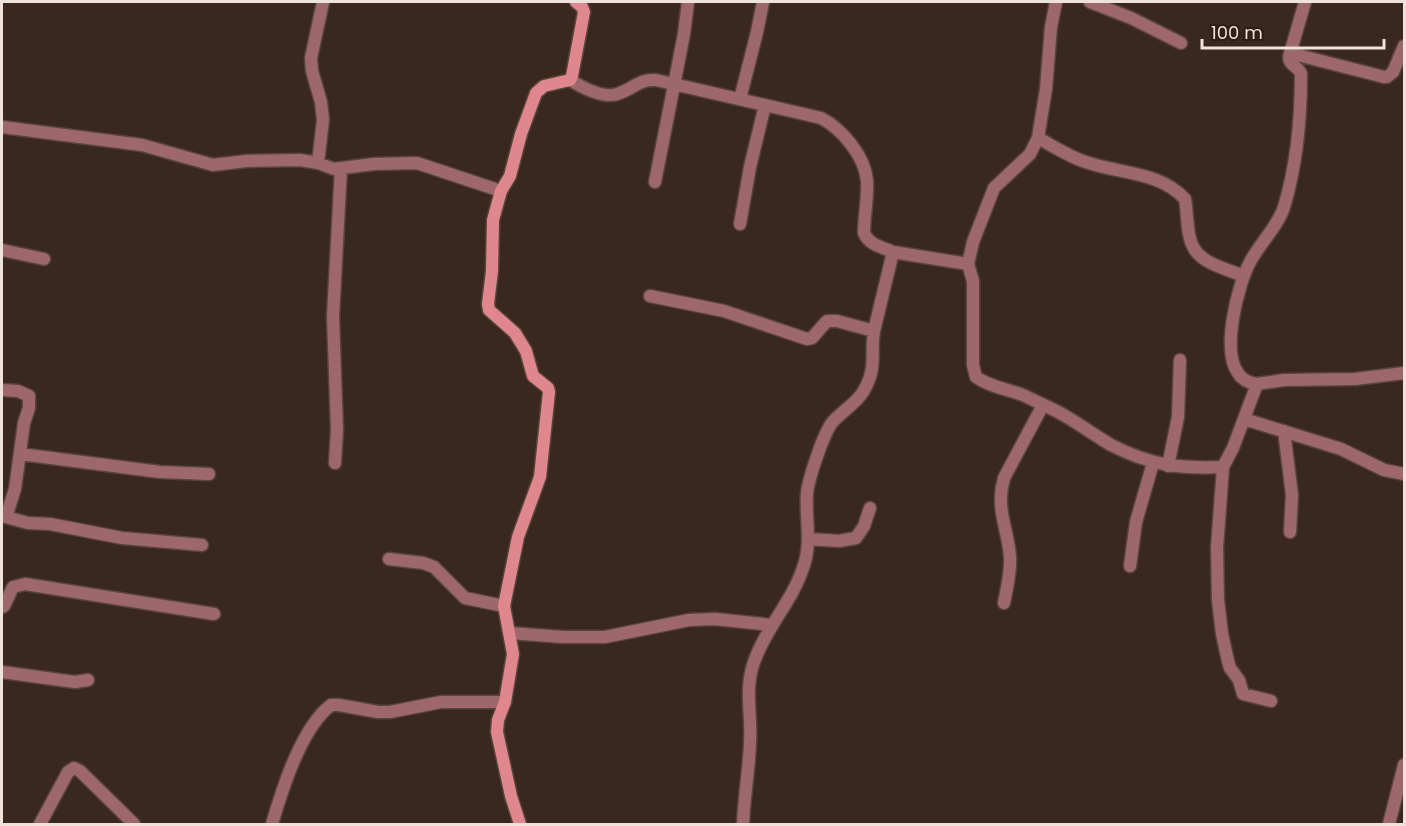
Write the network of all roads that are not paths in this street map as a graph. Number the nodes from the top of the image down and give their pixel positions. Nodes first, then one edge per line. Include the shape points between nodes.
1 (323, 2) edge
2 (576, 2) edge
3 (688, 2) edge
4 (762, 2) edge
5 (1056, 2) edge
6 (1090, 2) edge
7 (1305, 2) edge
8 (1181, 43) dead end
9 (1404, 46) edge
10 (1290, 53) junction
11 (570, 80) junction
12 (673, 84) junction
13 (740, 99) junction
14 (765, 105) junction
15 (2, 128) edge
16 (1038, 138) junction
17 (318, 163) junction
18 (340, 168) junction
19 (655, 182) dead end
20 (501, 191) junction
21 (740, 224) dead end
22 (2, 250) edge
23 (893, 252) junction
24 (44, 259) dead end
25 (968, 264) junction
26 (1244, 276) junction
27 (650, 296) dead end
28 (874, 331) junction
29 (1180, 360) dead end
30 (1404, 373) edge
31 (1257, 384) junction
32 (2, 390) edge
33 (1043, 405) junction
34 (1244, 419) junction
35 (1284, 431) junction
36 (20, 454) junction
37 (1153, 463) junction
38 (335, 464) dead end
39 (1168, 466) junction
40 (1222, 467) junction
41 (209, 474) dead end
42 (1404, 474) edge
43 (870, 508) dead end
44 (4, 517) edge
45 (1290, 532) dead end
46 (809, 539) junction
47 (202, 545) dead end
48 (389, 559) dead end
49 (1130, 566) dead end
50 (1004, 603) dead end
51 (504, 606) junction
52 (2, 607) edge
53 (214, 614) dead end
54 (772, 625) junction
55 (510, 633) junction
56 (2, 672) edge
57 (88, 680) dead end
58 (1271, 701) dead end
59 (505, 702) junction
60 (1404, 765) edge
61 (40, 825) edge
62 (134, 825) edge
63 (272, 825) edge
64 (520, 825) edge
65 (743, 825) edge
66 (1389, 825) edge

1 - 17 street via 311,58 323,120
2 - 11 street via 584,12
3 - 12 street
4 - 13 street
5 - 16 street
6 - 8 street
7 - 10 street
9 - 10 street via 1387,77
10 - 26 street via 1289,61 1300,71 1301,80 1298,139 1289,188 1283,210
11 - 12 street via 610,95 619,95 648,79
11 - 20 street via 544,86 536,93 510,176
12 - 13 street
12 - 19 street
13 - 14 street
14 - 21 street
14 - 23 street via 820,118 845,136 864,166 867,179 866,239
15 - 17 street via 142,145 213,165 246,160
16 - 25 street via 1030,154 994,188
16 - 26 street via 1087,163 1165,183 1185,199 1195,250 1203,258
17 - 18 street
18 - 20 street via 417,163
18 - 38 street via 333,317
20 - 51 street via 493,220 489,310 522,342 533,376 548,388 549,400 540,477 518,537
22 - 24 street
23 - 25 street
23 - 28 street
25 - 33 street via 973,281 976,377
26 - 31 street via 1233,319 1231,348 1238,373
27 - 28 street via 724,311 807,339 812,339 827,321
28 - 46 street via 874,364 869,379 862,393 832,423 816,461 807,492
29 - 39 street via 1178,417
30 - 31 street via 1355,380
31 - 34 street
32 - 36 street via 28,396
33 - 37 street via 1111,445
33 - 50 street via 1001,488 1001,517 1011,565
34 - 35 street
34 - 40 street
35 - 42 street via 1341,448 1384,470
35 - 45 street via 1292,495
36 - 41 street via 160,472
36 - 44 street via 15,489
37 - 39 street
37 - 49 street via 1134,529
39 - 40 street
40 - 58 street via 1217,548 1222,634 1230,668 1239,680 1242,694
43 - 46 street via 856,538
44 - 47 street via 122,538
46 - 54 street via 798,581
48 - 51 street via 434,567 465,598
51 - 55 street
52 - 53 street via 13,587 25,584
54 - 55 street via 715,619 689,620 605,637
54 - 65 street via 748,682 751,720
55 - 59 street via 513,654
56 - 57 street via 75,682
59 - 63 street via 441,702 390,712 331,705 298,751
59 - 64 street via 497,732
60 - 66 street
61 - 62 street via 68,772 74,768

